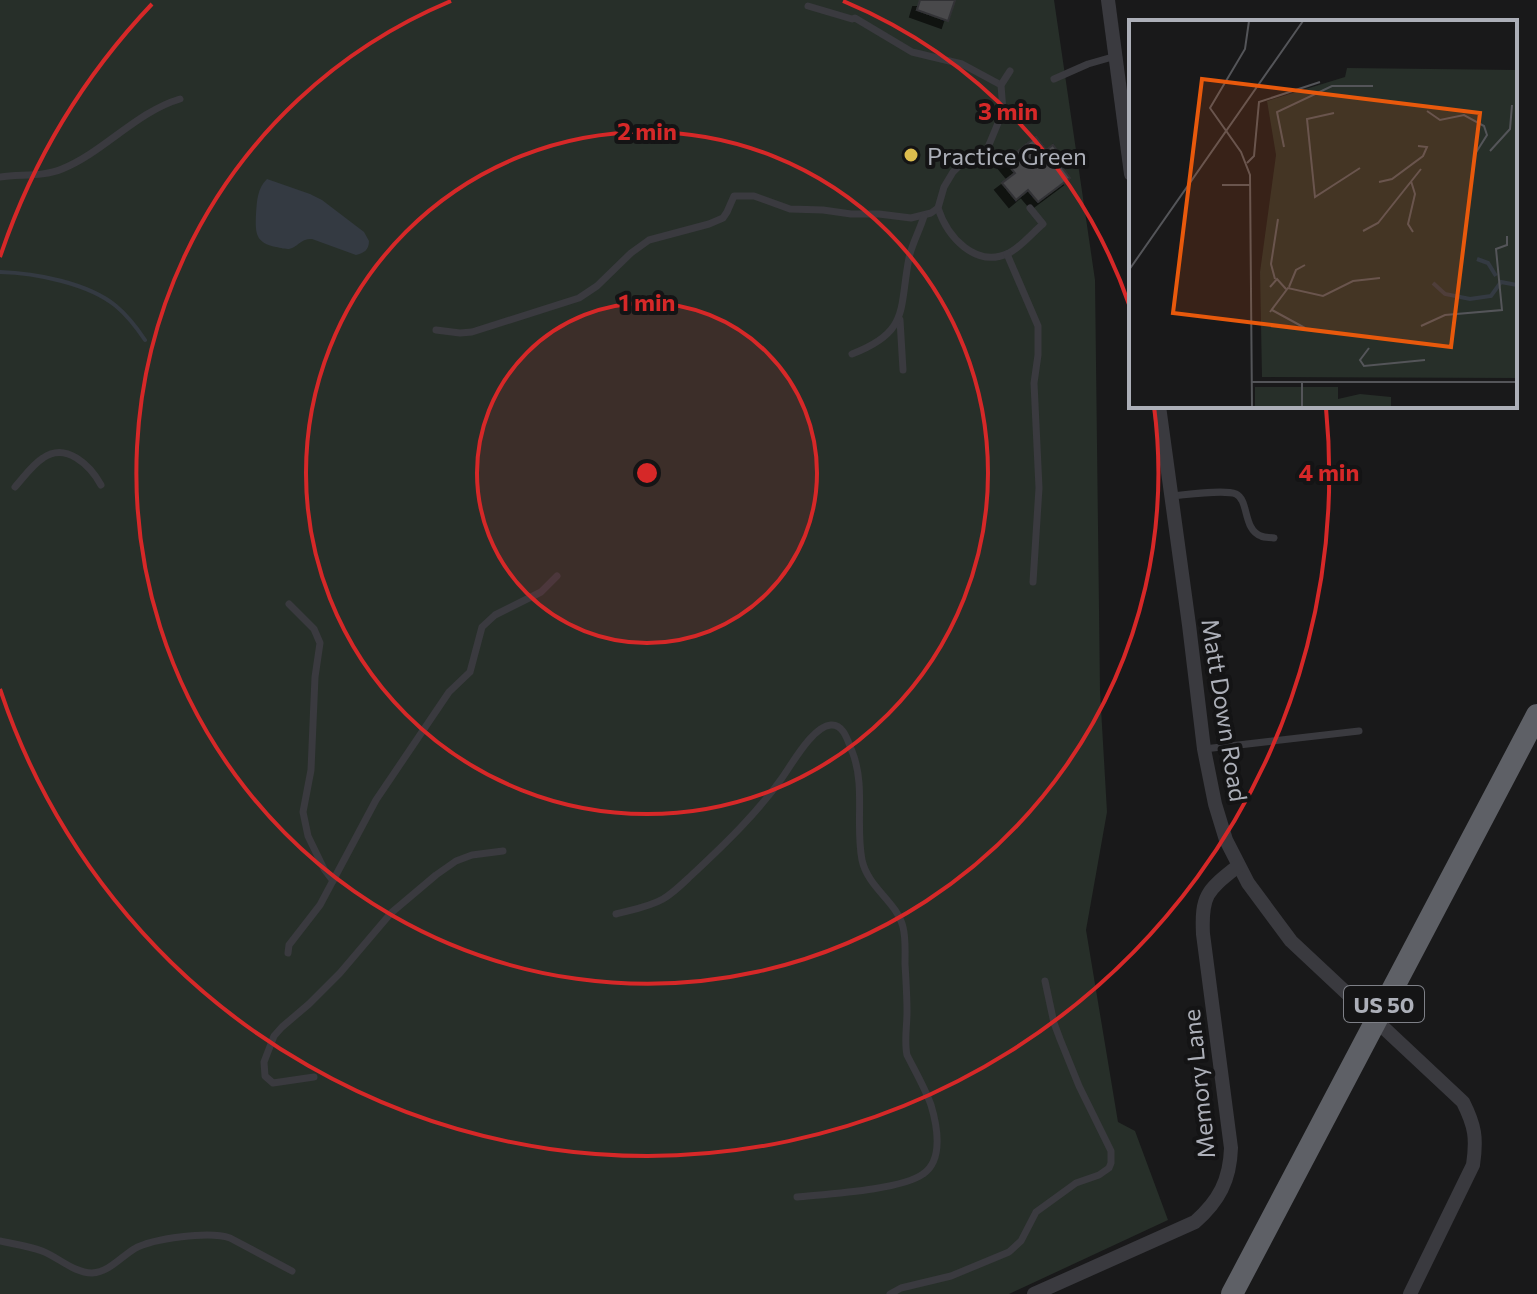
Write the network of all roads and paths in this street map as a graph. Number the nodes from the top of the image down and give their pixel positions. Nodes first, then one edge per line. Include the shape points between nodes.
1 (1108, 0) edge
2 (808, 6) dead end
3 (1116, 56) junction
4 (1010, 71) dead end
5 (1054, 79) dead end
6 (1001, 85) junction
7 (180, 99) dead end
8 (1129, 158) edge
9 (0, 177) edge
10 (938, 208) junction
11 (1030, 208) dead end
12 (924, 216) junction
13 (1007, 254) junction
14 (900, 318) junction
15 (436, 330) dead end
16 (852, 354) dead end
17 (903, 370) dead end
18 (1159, 408) edge
19 (101, 485) dead end
20 (15, 487) dead end
21 (1171, 496) junction
22 (1274, 538) dead end
23 (557, 576) dead end
24 (1033, 582) dead end
25 (289, 604) dead end
26 (1537, 715) edge
27 (1359, 731) dead end
28 (1204, 749) junction
29 (503, 851) dead end
30 (1238, 866) junction
31 (333, 881) junction
32 (616, 914) dead end
33 (288, 953) dead end
34 (1045, 981) dead end
35 (1376, 1020) junction
36 (314, 1077) dead end
37 (797, 1197) dead end
38 (0, 1241) edge
39 (292, 1271) dead end
40 (890, 1294) edge
41 (1034, 1294) edge
42 (1232, 1294) edge
43 (1410, 1294) edge

1 - 3 street
2 - 6 lane via 855,18 912,52 962,64
3 - 5 lane
3 - 8 street
4 - 6 lane
6 - 10 lane via 1003,111 986,152 953,172
7 - 9 lane via 59,171
10 - 12 lane
10 - 13 lane via 961,246 982,255
11 - 13 lane via 1043,224
12 - 14 lane via 909,257
12 - 15 lane via 790,209 754,196 734,196 723,218 649,240 579,298 472,332
13 - 24 lane via 1039,333
14 - 16 lane via 888,334
14 - 17 lane
18 - 21 street, Matt Down Road
19 - 20 lane via 80,459 60,453 40,460
21 - 22 lane via 1236,494 1253,531
21 - 28 street, Matt Down Road
23 - 31 lane via 541,592 482,627 470,672 454,685 376,800
25 - 31 lane via 314,629 320,643 303,812 308,836
26 - 35 highway, US 50
27 - 28 lane
28 - 30 street, Matt Down Road via 1215,804
29 - 36 lane via 463,858 436,875 391,913 340,973 274,1036 265,1055 265,1076 273,1083
30 - 35 street, Matt Down Road via 1291,941
30 - 41 street, Memory Lane via 1207,894 1201,909 1231,1148 1226,1181 1212,1207 1195,1222
31 - 33 lane
32 - 37 lane via 672,893 762,803 813,735 830,725 842,729 857,766 865,870 903,929 905,1047 932,1107 937,1148 929,1168 910,1180
34 - 40 lane via 1060,1039 1111,1151 1109,1168 1076,1183 1036,1212 1009,1252
35 - 42 highway, US 50
35 - 43 street, Matt Down Road via 1463,1102 1476,1144 1473,1165
38 - 39 lane via 41,1251 89,1273 104,1270 150,1242 221,1235

